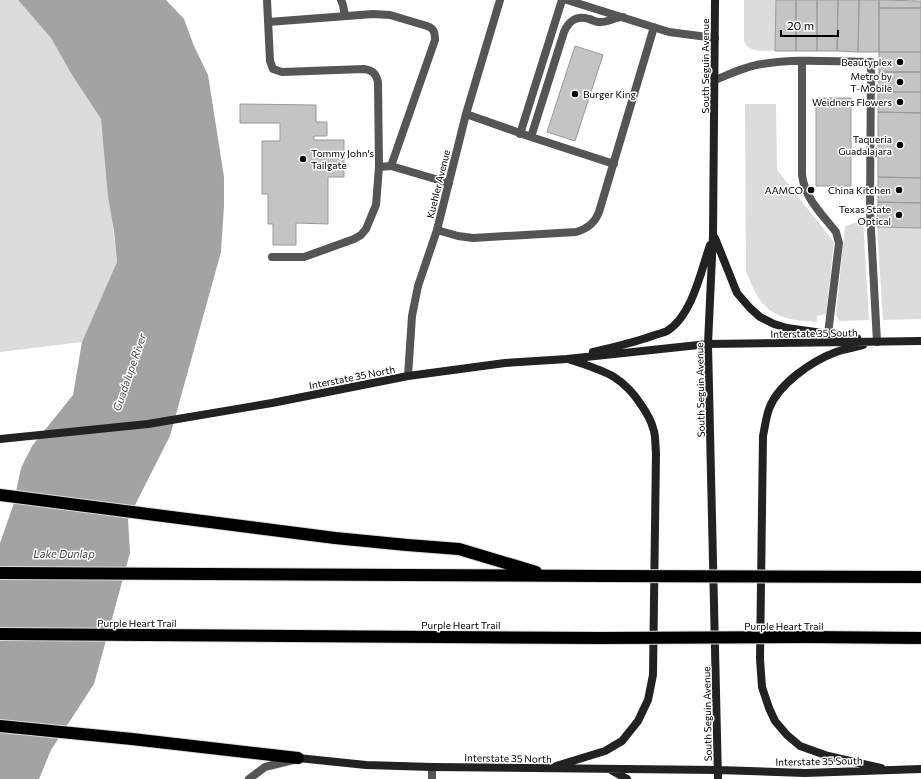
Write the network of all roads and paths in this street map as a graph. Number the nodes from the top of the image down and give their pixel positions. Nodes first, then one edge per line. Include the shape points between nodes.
1 (267, 0) edge
2 (341, 0) edge
3 (500, 0) edge
4 (562, 0) edge
5 (567, 0) edge
6 (715, 0) edge
7 (345, 16) junction
8 (623, 17) junction
9 (268, 22) junction
10 (654, 27) junction
11 (715, 38) junction
12 (802, 62) junction
13 (715, 80) junction
14 (466, 114) junction
15 (520, 134) junction
16 (531, 137) junction
17 (614, 164) junction
18 (391, 166) junction
19 (379, 167) junction
20 (448, 183) junction
21 (437, 230) junction
22 (713, 235) junction
23 (272, 257) dead end
24 (828, 334) junction
25 (921, 341) edge
26 (877, 342) junction
27 (708, 344) junction
28 (567, 359) junction
29 (408, 376) junction
30 (0, 439) edge
31 (0, 495) edge
32 (0, 573) edge
33 (549, 576) junction
34 (921, 577) edge
35 (0, 634) edge
36 (921, 638) edge
37 (0, 726) edge
38 (298, 758) junction
39 (432, 767) junction
40 (548, 769) junction
41 (610, 769) junction
42 (921, 769) edge
43 (718, 770) junction
44 (892, 770) junction
45 (805, 773) junction
46 (249, 779) edge
47 (432, 779) edge
48 (627, 779) edge
49 (718, 779) edge
50 (790, 779) edge

1 - 9 street
2 - 7 street
3 - 14 street, Kuehler Avenue
4 - 15 street
5 - 8 street
6 - 11 main road, South Seguin Avenue
7 - 9 street
7 - 18 street via 390,16 427,26 434,31 435,40
8 - 10 street
8 - 16 street via 602,22 577,18 568,23
9 - 19 street via 270,64 276,71 364,69 375,74 378,82
10 - 11 street via 676,34
10 - 17 street
11 - 13 main road, South Seguin Avenue
12 - 13 street via 761,64
12 - 24 street via 803,184 810,200 836,232 839,243
12 - 26 street via 871,62 870,222
13 - 22 main road, South Seguin Avenue
14 - 15 street
14 - 20 street, Kuehler Avenue
15 - 16 street
16 - 17 street
17 - 21 street via 597,217 590,225 576,232 473,238
18 - 19 street
18 - 20 street
19 - 23 street via 376,205 368,226 360,235 304,257
20 - 21 street, Kuehler Avenue
21 - 29 street, Kuehler Avenue via 412,316
22 - 24 main road via 737,293 760,317 803,332
22 - 27 main road, South Seguin Avenue
22 - 28 main road via 693,295 676,324 666,331 642,340
24 - 26 main road
25 - 26 main road, Interstate 35 South
26 - 27 main road, Interstate 35 South
26 - 44 main road via 835,352 810,366 788,380 769,408 763,436 760,659 762,687 769,708 775,721 800,746
27 - 28 main road, Interstate 35 North
27 - 43 main road, South Seguin Avenue
28 - 29 main road, Interstate 35 North via 505,363
28 - 40 main road via 607,372 623,382 636,397 654,428 654,675 648,700 638,720 622,741 605,751
29 - 30 main road, Interstate 35 North via 148,424
31 - 33 highway via 258,528 407,545 459,548
32 - 33 highway
33 - 34 highway, bridge
35 - 36 highway, Purple Heart Trail, bridge
37 - 38 highway
38 - 39 main road, Interstate 35 North via 366,765
38 - 46 street via 265,767
39 - 40 main road, Interstate 35 North
39 - 47 street
40 - 41 main road, Interstate 35 North
41 - 43 main road, Interstate 35 North
41 - 48 main road
42 - 44 main road, Interstate 35 South
43 - 45 main road, Interstate 35 South
43 - 49 main road, South Seguin Avenue
44 - 45 main road, Interstate 35 South
45 - 50 main road

